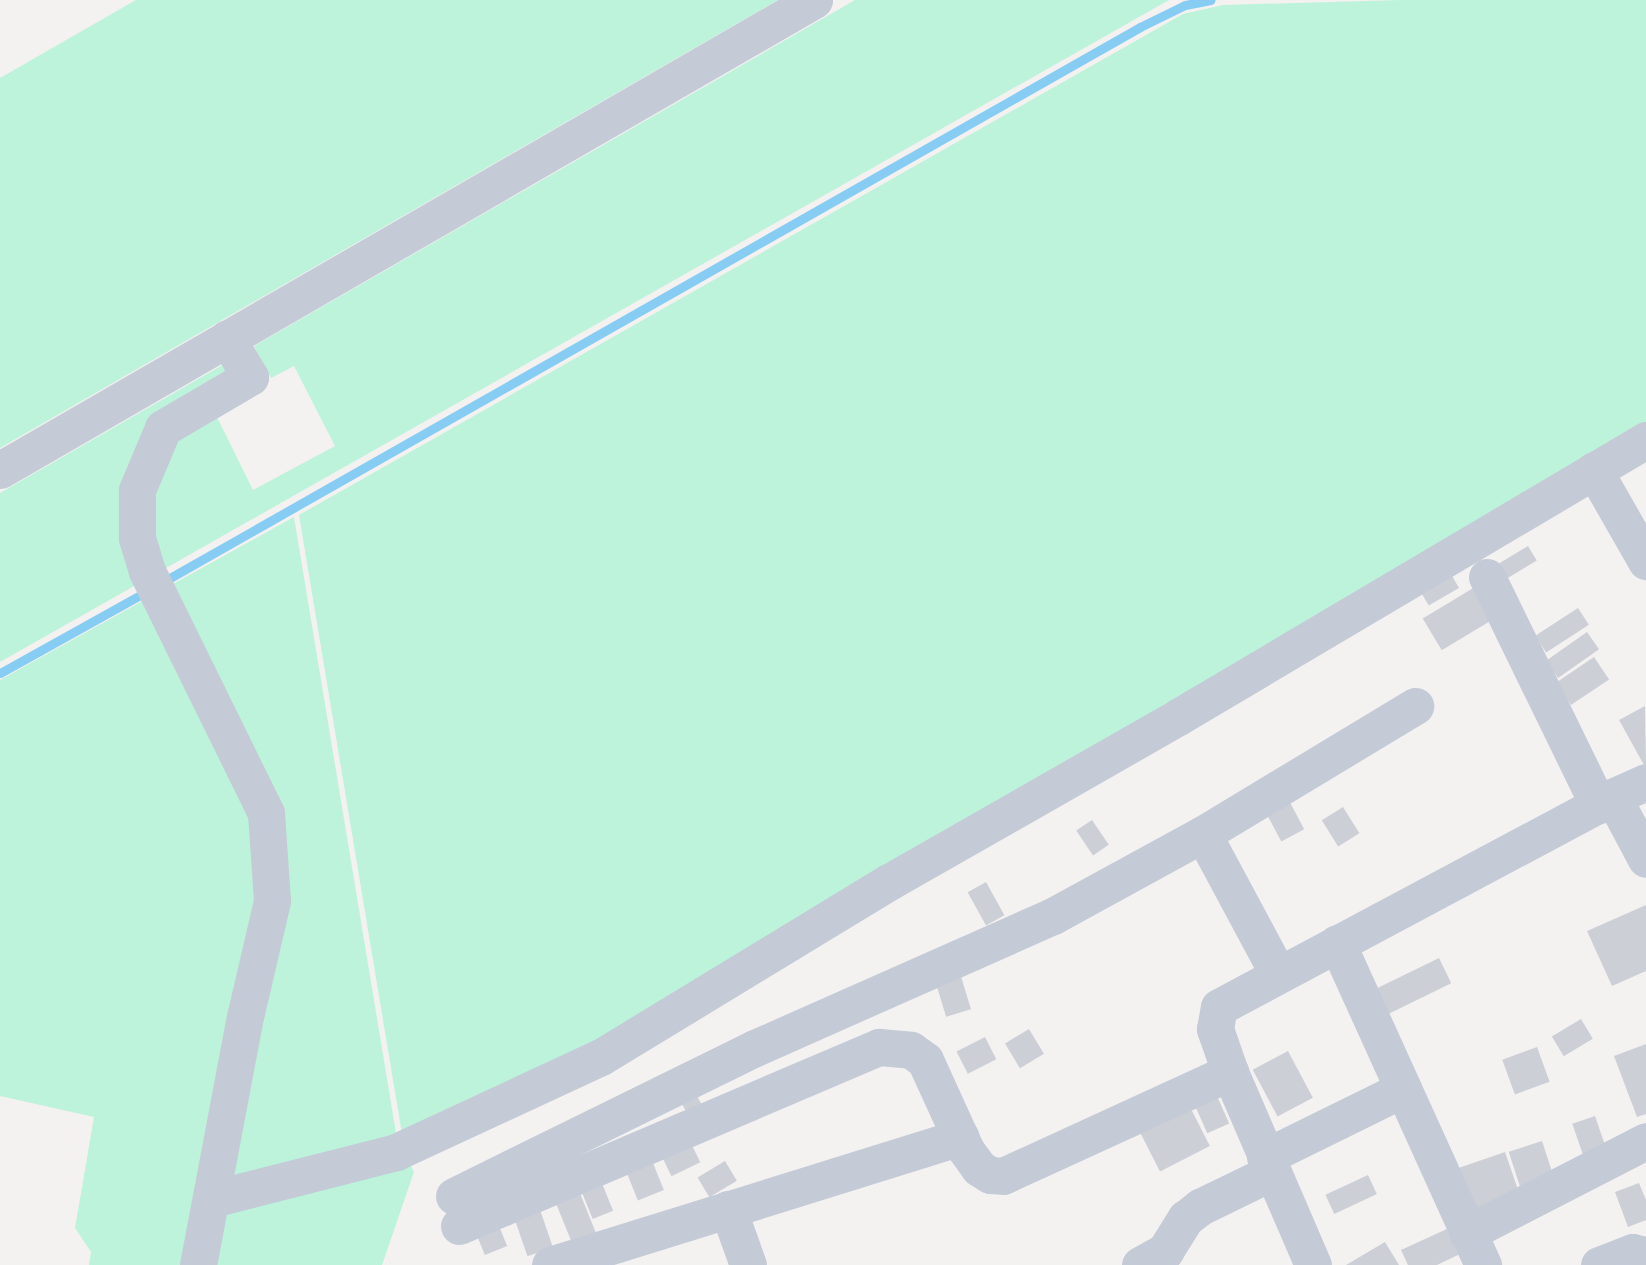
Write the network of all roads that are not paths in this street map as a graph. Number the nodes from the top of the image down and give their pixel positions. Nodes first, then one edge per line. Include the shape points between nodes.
1 (814, 0) edge
2 (227, 338) junction
3 (1646, 440) edge
4 (0, 470) edge
5 (1594, 470) junction
6 (1646, 561) edge
7 (1486, 577) dead end
8 (1415, 706) dead end
9 (1646, 782) edge
10 (1606, 801) junction
11 (1203, 834) junction
12 (1646, 859) edge
13 (1337, 943) junction
14 (1278, 974) junction
15 (1230, 1072) junction
16 (1403, 1089) junction
17 (960, 1136) junction
18 (1646, 1141) edge
19 (1269, 1164) junction
20 (212, 1199) junction
21 (728, 1209) junction
22 (1467, 1233) junction
23 (1180, 1251) edge
24 (608, 1256) edge
25 (198, 1265) edge
26 (550, 1265) edge
27 (748, 1265) edge
28 (1140, 1265) edge
29 (1313, 1265) edge
30 (1483, 1265) edge
31 (1599, 1265) edge
32 (1644, 1265) edge

1 - 2 street
2 - 4 street
2 - 20 street via 250,377 163,428 138,490 137,538 153,585 266,813 272,901 245,1017
3 - 5 street
5 - 6 street
5 - 20 street via 889,882 601,1057 396,1152
7 - 10 street
8 - 11 street
9 - 10 street
10 - 12 street
10 - 13 street
11 - 14 street
11 - 17 street via 1053,916 755,1048 457,1211 879,1047 911,1050 925,1060
13 - 14 street
13 - 16 street
14 - 15 street via 1219,1007 1215,1029
15 - 17 street via 1003,1176 979,1168
15 - 19 street
16 - 19 street
16 - 22 street
17 - 21 street
18 - 22 street
19 - 23 street via 1186,1218
19 - 29 street
20 - 25 street
21 - 24 street
21 - 27 street
22 - 30 street
23 - 28 street via 1165,1251
24 - 26 street
31 - 32 street via 1633,1252 1640,1254

